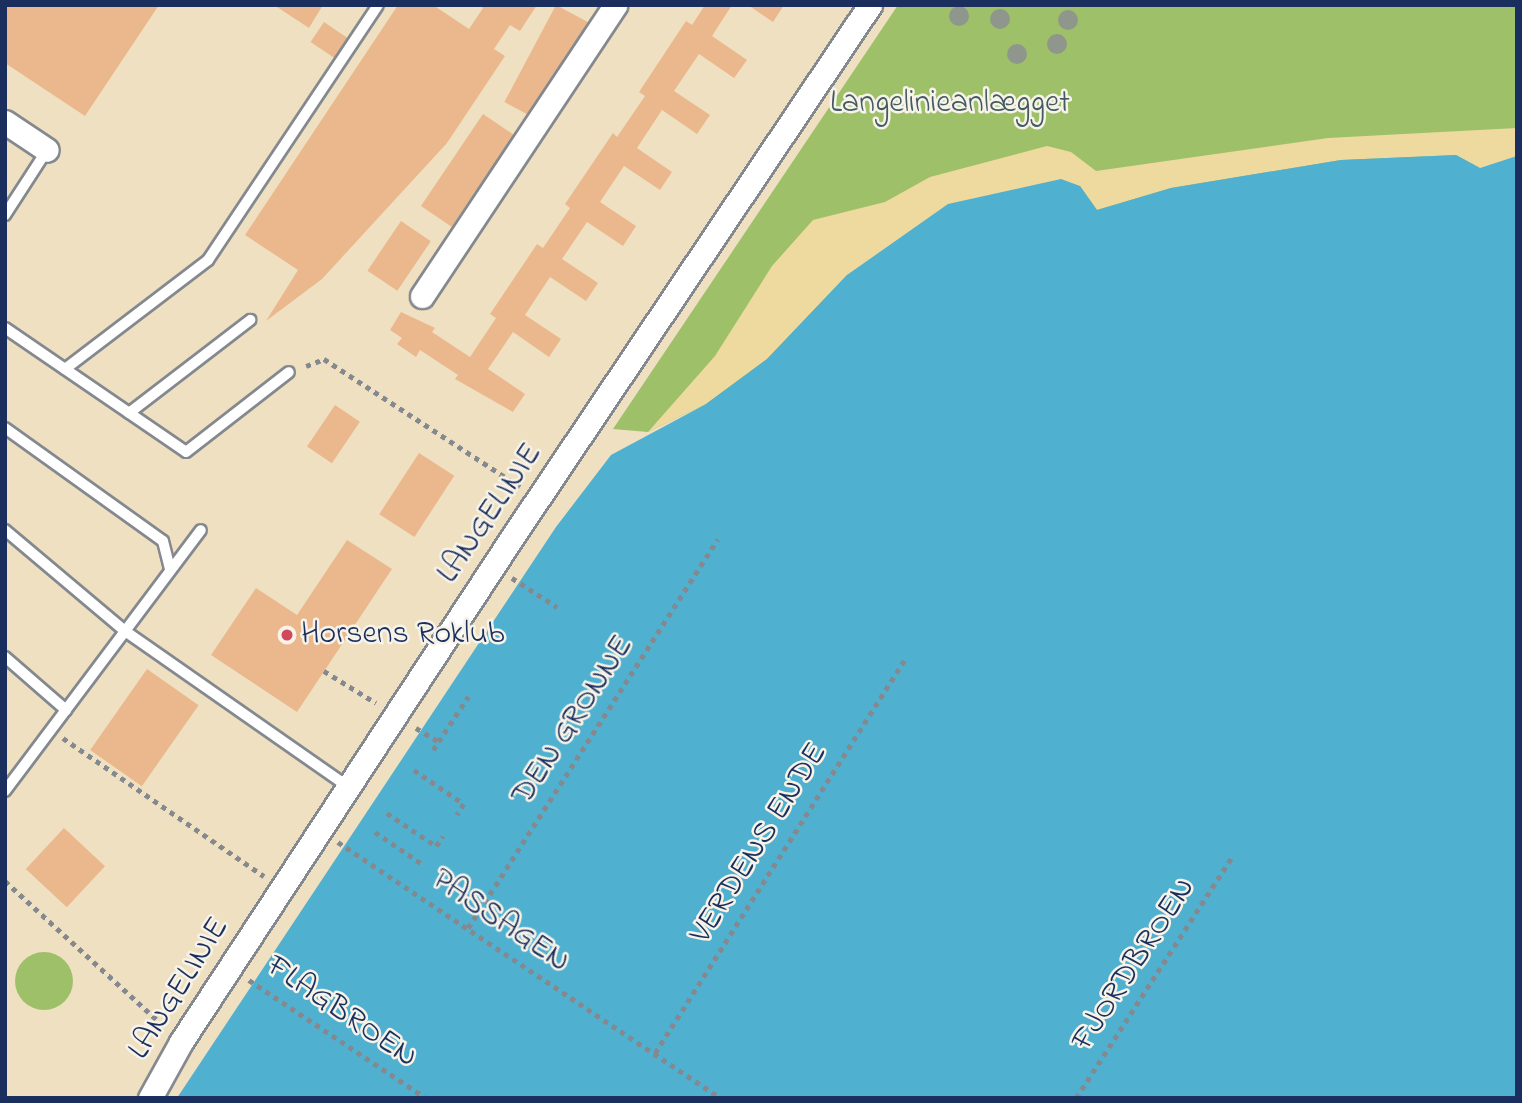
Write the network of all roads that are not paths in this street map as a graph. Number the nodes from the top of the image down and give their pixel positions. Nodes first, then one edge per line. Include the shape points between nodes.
1 (378, 5) edge
2 (615, 5) edge
3 (870, 5) edge
4 (5, 122) edge
5 (47, 150) joint
6 (5, 215) edge
7 (422, 296) dead end
8 (250, 320) dead end
9 (5, 328) edge
10 (65, 369) junction
11 (289, 372) road end
12 (129, 413) junction
13 (5, 428) edge
14 (5, 530) edge
15 (201, 530) dead end
16 (170, 570) junction
17 (125, 631) junction
18 (5, 657) edge
19 (66, 710) junction
20 (349, 787) junction
21 (5, 791) edge
22 (150, 1098) edge

1 - 10 lane via 208,260
2 - 7 street
3 - 20 street, LANGELINIE
4 - 5 street
5 - 6 lane
8 - 12 lane
9 - 10 lane
10 - 12 lane
11 - 12 lane via 186,452
13 - 16 lane via 163,541
14 - 17 lane
15 - 16 lane
16 - 17 lane
17 - 19 lane
17 - 20 lane
18 - 19 lane
19 - 21 lane
20 - 22 street, LANGELINIE via 181,1042

